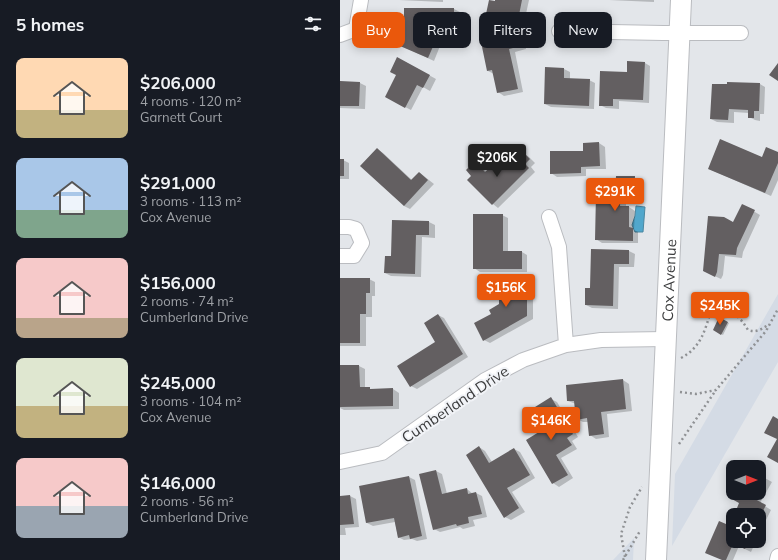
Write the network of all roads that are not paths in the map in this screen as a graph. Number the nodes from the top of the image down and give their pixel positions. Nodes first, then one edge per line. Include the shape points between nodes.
1 (361, 0) edge
2 (681, 0) edge
3 (612, 31) edge
4 (680, 32) junction
5 (741, 33) dead end
6 (340, 34) edge
7 (549, 218) dead end
8 (340, 227) edge
9 (340, 256) edge
10 (665, 339) junction
11 (566, 345) junction
12 (340, 462) edge
13 (778, 556) edge
14 (656, 560) edge
15 (776, 560) edge

1 - 6 street via 356,29
2 - 4 main road, Cox Avenue
3 - 4 street
4 - 5 street
4 - 10 main road, Cox Avenue
7 - 11 street via 559,247
8 - 9 street via 356,229 362,243 354,256
10 - 11 street, Cumberland Drive via 601,340
10 - 14 main road, Cox Avenue
11 - 12 street, Cumberland Drive via 523,360 485,380 382,453
13 - 15 street

